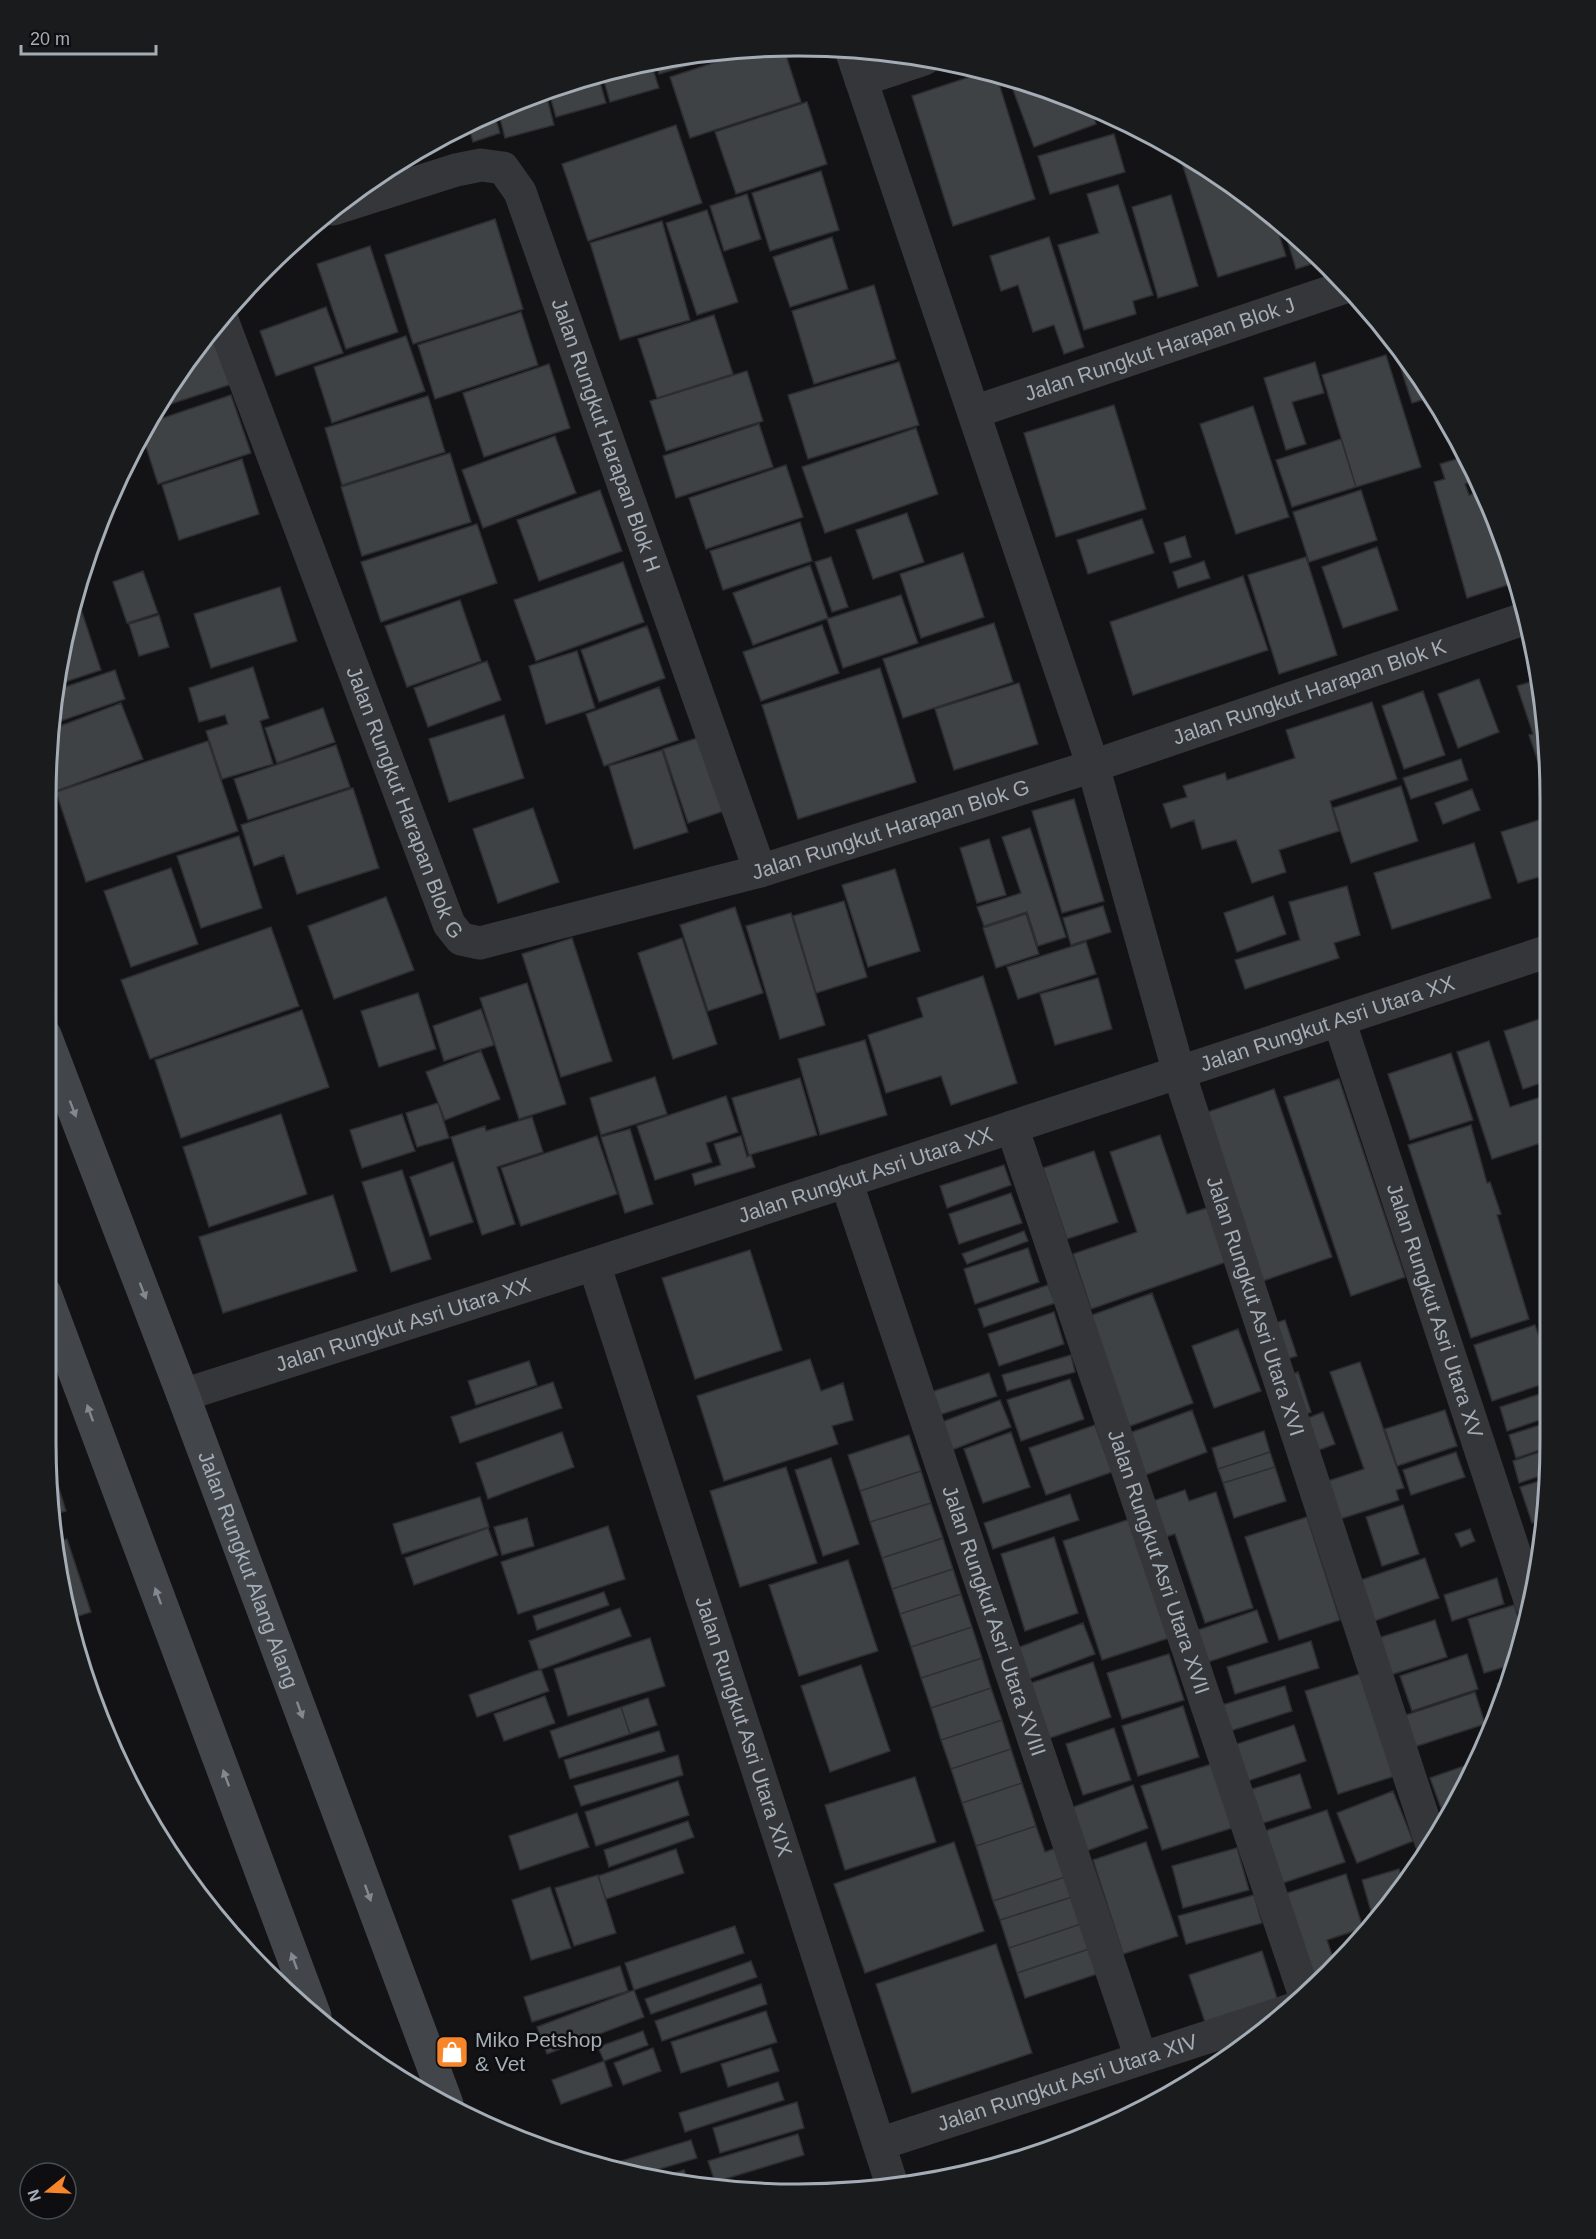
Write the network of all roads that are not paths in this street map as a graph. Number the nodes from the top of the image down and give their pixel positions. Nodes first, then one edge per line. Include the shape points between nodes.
1 (854, 58) edge
2 (908, 64) edge
3 (861, 80) junction
4 (356, 202) edge
5 (1338, 289) edge
6 (225, 327) edge
7 (974, 412) junction
8 (1518, 621) edge
9 (1093, 766) junction
10 (760, 870) junction
11 (1540, 954) edge
12 (1339, 1020) junction
13 (56, 1064) edge
14 (1179, 1072) junction
15 (1012, 1126) junction
16 (846, 1181) junction
17 (594, 1264) junction
18 (56, 1322) edge
19 (183, 1395) junction
20 (1526, 1587) edge
21 (1428, 1833) edge
22 (1302, 1986) edge
23 (309, 2000) edge
24 (1264, 2019) edge
25 (1141, 2058) junction
26 (443, 2092) edge
27 (879, 2144) junction
28 (890, 2178) edge

1 - 3 street
2 - 3 street
3 - 7 street
4 - 10 street, Jalan Rungkut Harapan Blok H via 482,165 503,168 520,192
5 - 7 street, Jalan Rungkut Harapan Blok J
6 - 10 street, Jalan Rungkut Harapan Blok G via 449,924 461,939 480,943
7 - 9 street
8 - 9 street, Jalan Rungkut Harapan Blok K
9 - 10 street, Jalan Rungkut Harapan Blok G
9 - 14 street, Jalan Rungkut Asri Utara XVI
11 - 12 street, Jalan Rungkut Asri Utara XX
12 - 14 street, Jalan Rungkut Asri Utara XX
12 - 20 street, Jalan Rungkut Asri Utara XV
13 -> 19 street, Jalan Rungkut Alang Alang
14 - 15 street, Jalan Rungkut Asri Utara XX
14 - 21 street, Jalan Rungkut Asri Utara XVI
15 - 16 street, Jalan Rungkut Asri Utara XX
15 - 22 street, Jalan Rungkut Asri Utara XVII
16 - 17 street, Jalan Rungkut Asri Utara XX
16 - 25 street, Jalan Rungkut Asri Utara XVIII
17 - 19 street, Jalan Rungkut Asri Utara XX
17 - 27 street, Jalan Rungkut Asri Utara XIX
23 -> 18 street
19 -> 26 street, Jalan Rungkut Alang Alang
24 - 25 street, Jalan Rungkut Asri Utara XIV
25 - 27 street, Jalan Rungkut Asri Utara XIV
27 - 28 street, Jalan Rungkut Asri Utara XIX

